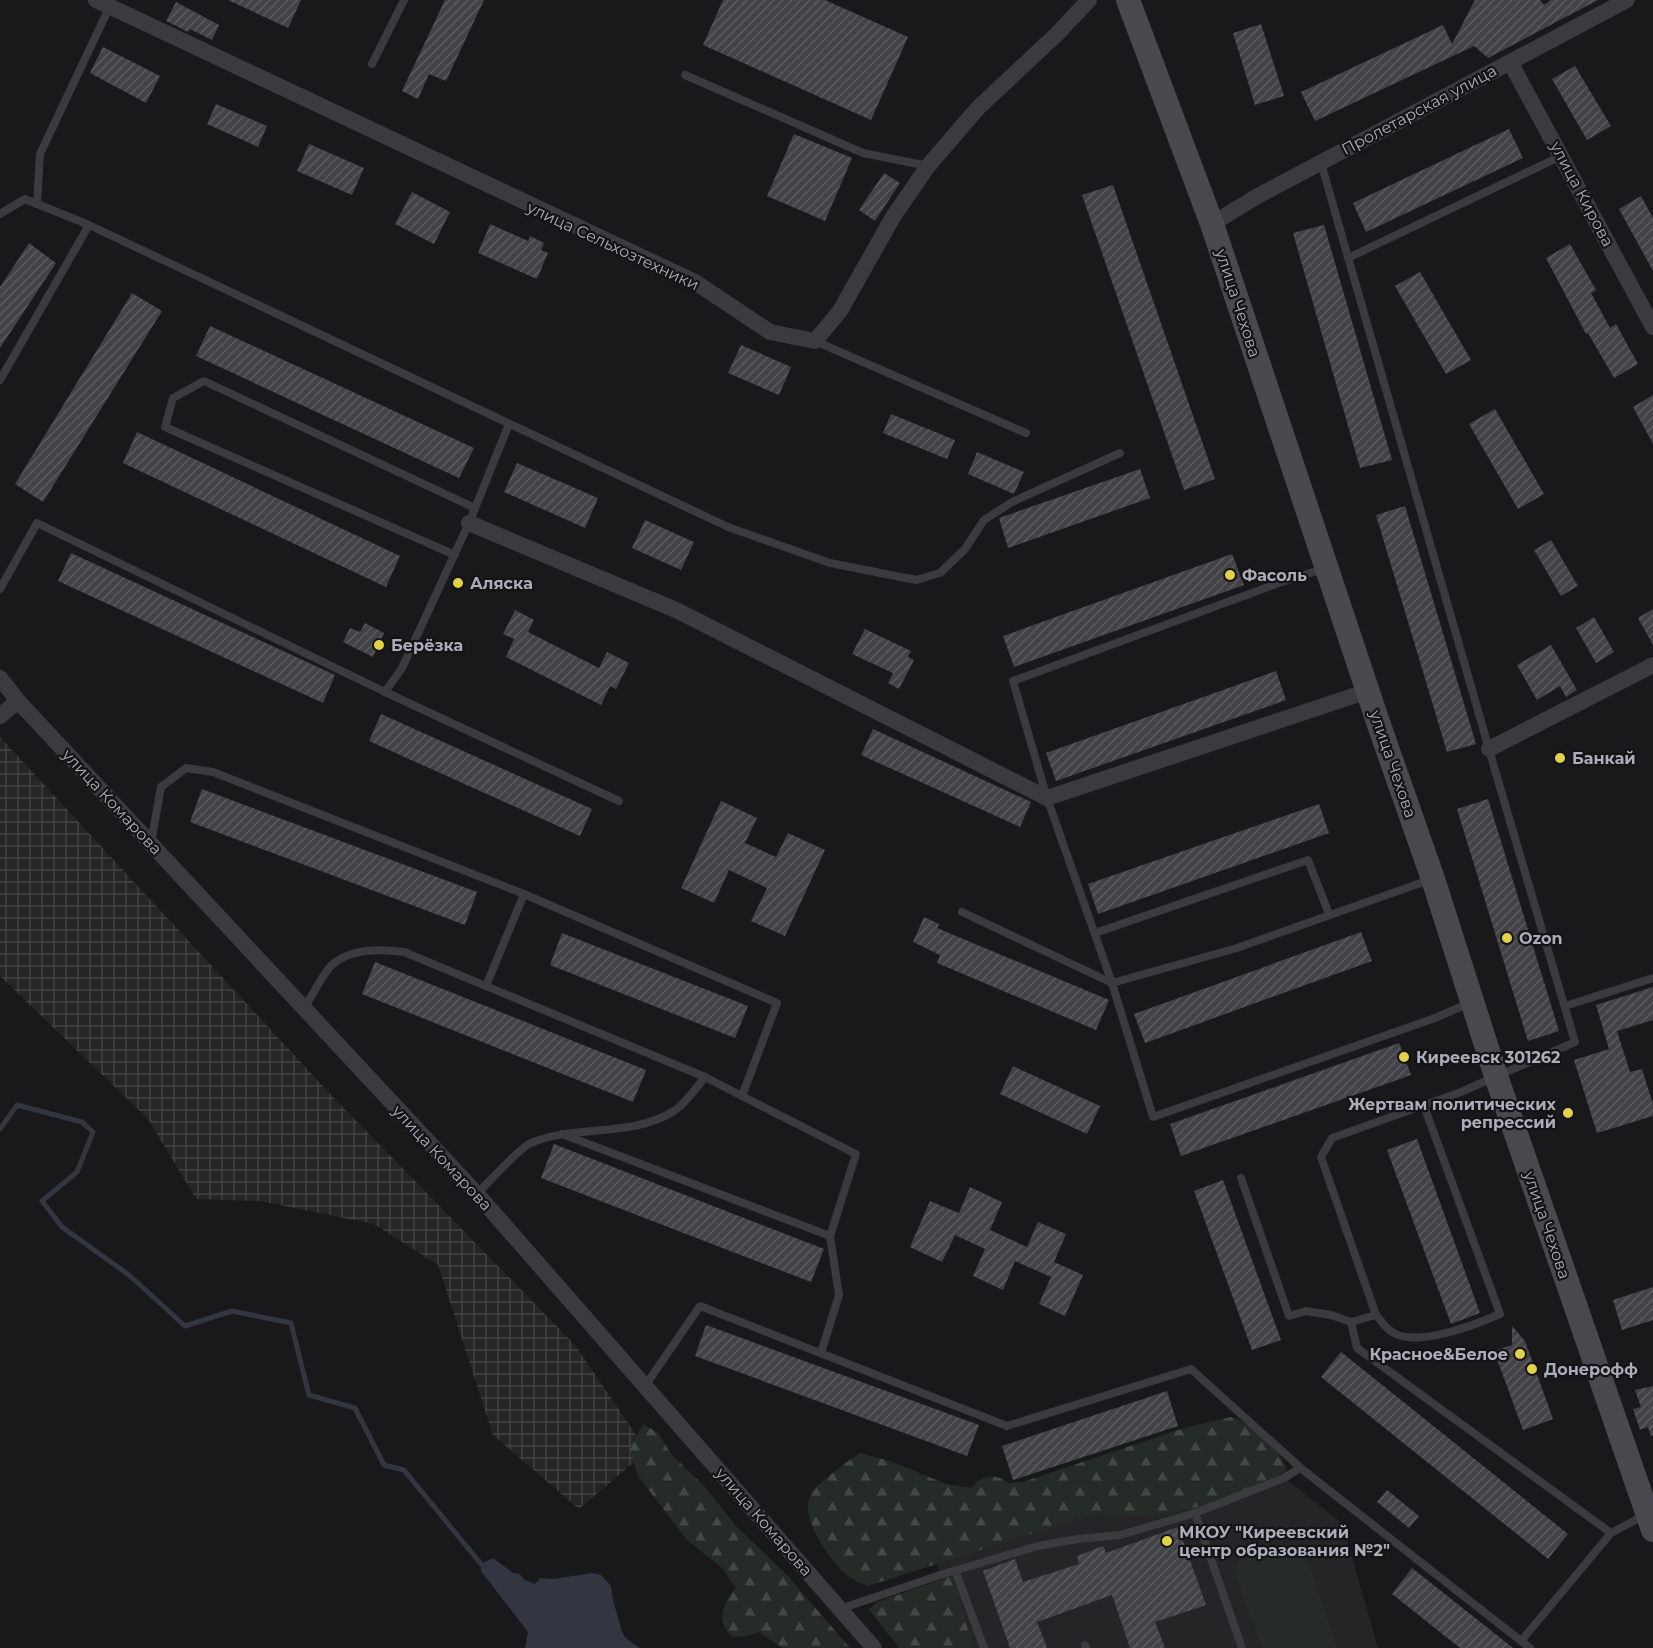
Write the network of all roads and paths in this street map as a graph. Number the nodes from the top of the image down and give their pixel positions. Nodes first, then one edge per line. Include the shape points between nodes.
1 (404, 0) edge
2 (1089, 0) edge
3 (1128, 0) edge
4 (1627, 0) edge
5 (102, 4) edge
6 (1510, 62) junction
7 (372, 64) dead end
8 (685, 75) dead end
9 (1561, 156) junction
10 (1321, 163) junction
11 (928, 166) junction
12 (37, 204) junction
13 (0, 214) edge
14 (1212, 224) junction
15 (89, 225) junction
16 (1348, 258) junction
17 (1653, 327) edge
18 (815, 341) junction
19 (0, 380) edge
20 (509, 424) junction
21 (1026, 433) dead end
22 (1120, 453) dead end
23 (472, 515) junction
24 (455, 555) junction
25 (1327, 568) junction
26 (0, 589) edge
27 (1653, 665) edge
28 (0, 678) edge
29 (1368, 691) junction
30 (385, 692) junction
31 (18, 702) junction
32 (0, 716) edge
33 (1489, 749) junction
34 (1047, 798) junction
35 (619, 801) dead end
36 (151, 843) junction
37 (1433, 879) junction
38 (524, 894) junction
39 (962, 912) dead end
40 (1329, 914) junction
41 (1095, 933) junction
42 (1653, 978) edge
43 (1112, 983) junction
44 (486, 986) junction
45 (1472, 1002) junction
46 (1565, 1006) junction
47 (304, 1010) junction
48 (1496, 1076) junction
49 (705, 1077) junction
50 (742, 1096) junction
51 (1424, 1106) junction
52 (562, 1134) junction
53 (1241, 1178) dead end
54 (477, 1194) junction
55 (830, 1236) junction
56 (1376, 1315) junction
57 (1351, 1322) junction
58 (821, 1353) junction
59 (645, 1386) junction
60 (1300, 1468) junction
61 (1196, 1513) junction
62 (1650, 1522) edge
63 (1611, 1533) junction
64 (955, 1570) junction
65 (840, 1609) junction
66 (1521, 1641) junction
67 (874, 1648) edge
68 (984, 1648) edge
69 (1242, 1648) edge
70 (1530, 1648) edge

1 - 7 lane
2 - 11 street via 978,108
3 - 14 main road, улица Чехова
4 - 6 street, Пролетарская улица
5 - 12 lane via 40,154
5 - 18 street, улица Сельхозтехники via 695,282 770,332
6 - 9 street, улица Кирова
6 - 10 street, Пролетарская улица
8 - 11 lane via 863,153
9 - 16 lane
9 - 17 street, улица Кирова
10 - 14 street, Пролетарская улица
10 - 16 lane
11 - 18 street via 893,217 840,311
12 - 13 lane via 25,199
12 - 15 lane
14 - 25 main road, улица Чехова
15 - 19 lane
15 - 20 lane
16 - 33 lane
18 - 21 lane
20 - 22 lane via 728,527 830,563 916,580 939,573 965,549 984,520 1011,502
20 - 23 lane
23 - 24 lane
23 - 24 lane via 204,381 173,398 165,427
23 - 34 street via 676,610
24 - 30 lane via 402,668
25 - 29 main road, улица Чехова
25 - 34 lane via 1013,681
26 - 30 lane via 38,523
27 - 33 street
28 - 31 street, улица Комарова
29 - 34 street
29 - 37 main road, улица Чехова
30 - 35 lane
31 - 32 street
31 - 36 street, улица Комарова
33 - 46 lane
34 - 41 lane
36 - 38 lane via 161,787 186,768 213,772
36 - 47 street, улица Комарова
37 - 40 lane
37 - 45 main road, улица Чехова
38 - 44 lane
38 - 50 lane via 777,1003
39 - 43 lane
40 - 41 lane via 1308,860
40 - 43 lane via 1238,948
41 - 43 lane
42 - 46 lane
43 - 45 lane via 1153,1117
44 - 47 lane via 404,952 352,954 332,965
44 - 49 lane
45 - 48 main road, улица Чехова
46 - 48 lane via 1575,1042
47 - 54 street, улица Комарова
48 - 51 lane
48 - 62 main road, улица Чехова
49 - 50 lane
49 - 52 lane via 675,1110 650,1121 624,1128
50 - 55 lane via 856,1154
51 - 56 lane via 1332,1138 1321,1157
51 - 56 lane via 1500,1314 1475,1325 1417,1339 1392,1333
52 - 54 lane via 528,1143
52 - 55 lane
53 - 57 lane via 1289,1316 1306,1311
54 - 59 street, улица Комарова
55 - 58 lane via 839,1295
56 - 57 lane
57 - 63 lane via 1357,1348
58 - 59 lane via 700,1306
58 - 60 lane via 1007,1426 1191,1369
59 - 65 street, улица Комарова
60 - 61 lane
60 - 66 lane
61 - 64 lane via 1120,1535 1038,1546
61 - 69 lane
62 - 63 lane
63 - 66 lane
64 - 65 lane
64 - 68 lane
65 - 67 street, улица Комарова
66 - 70 lane

